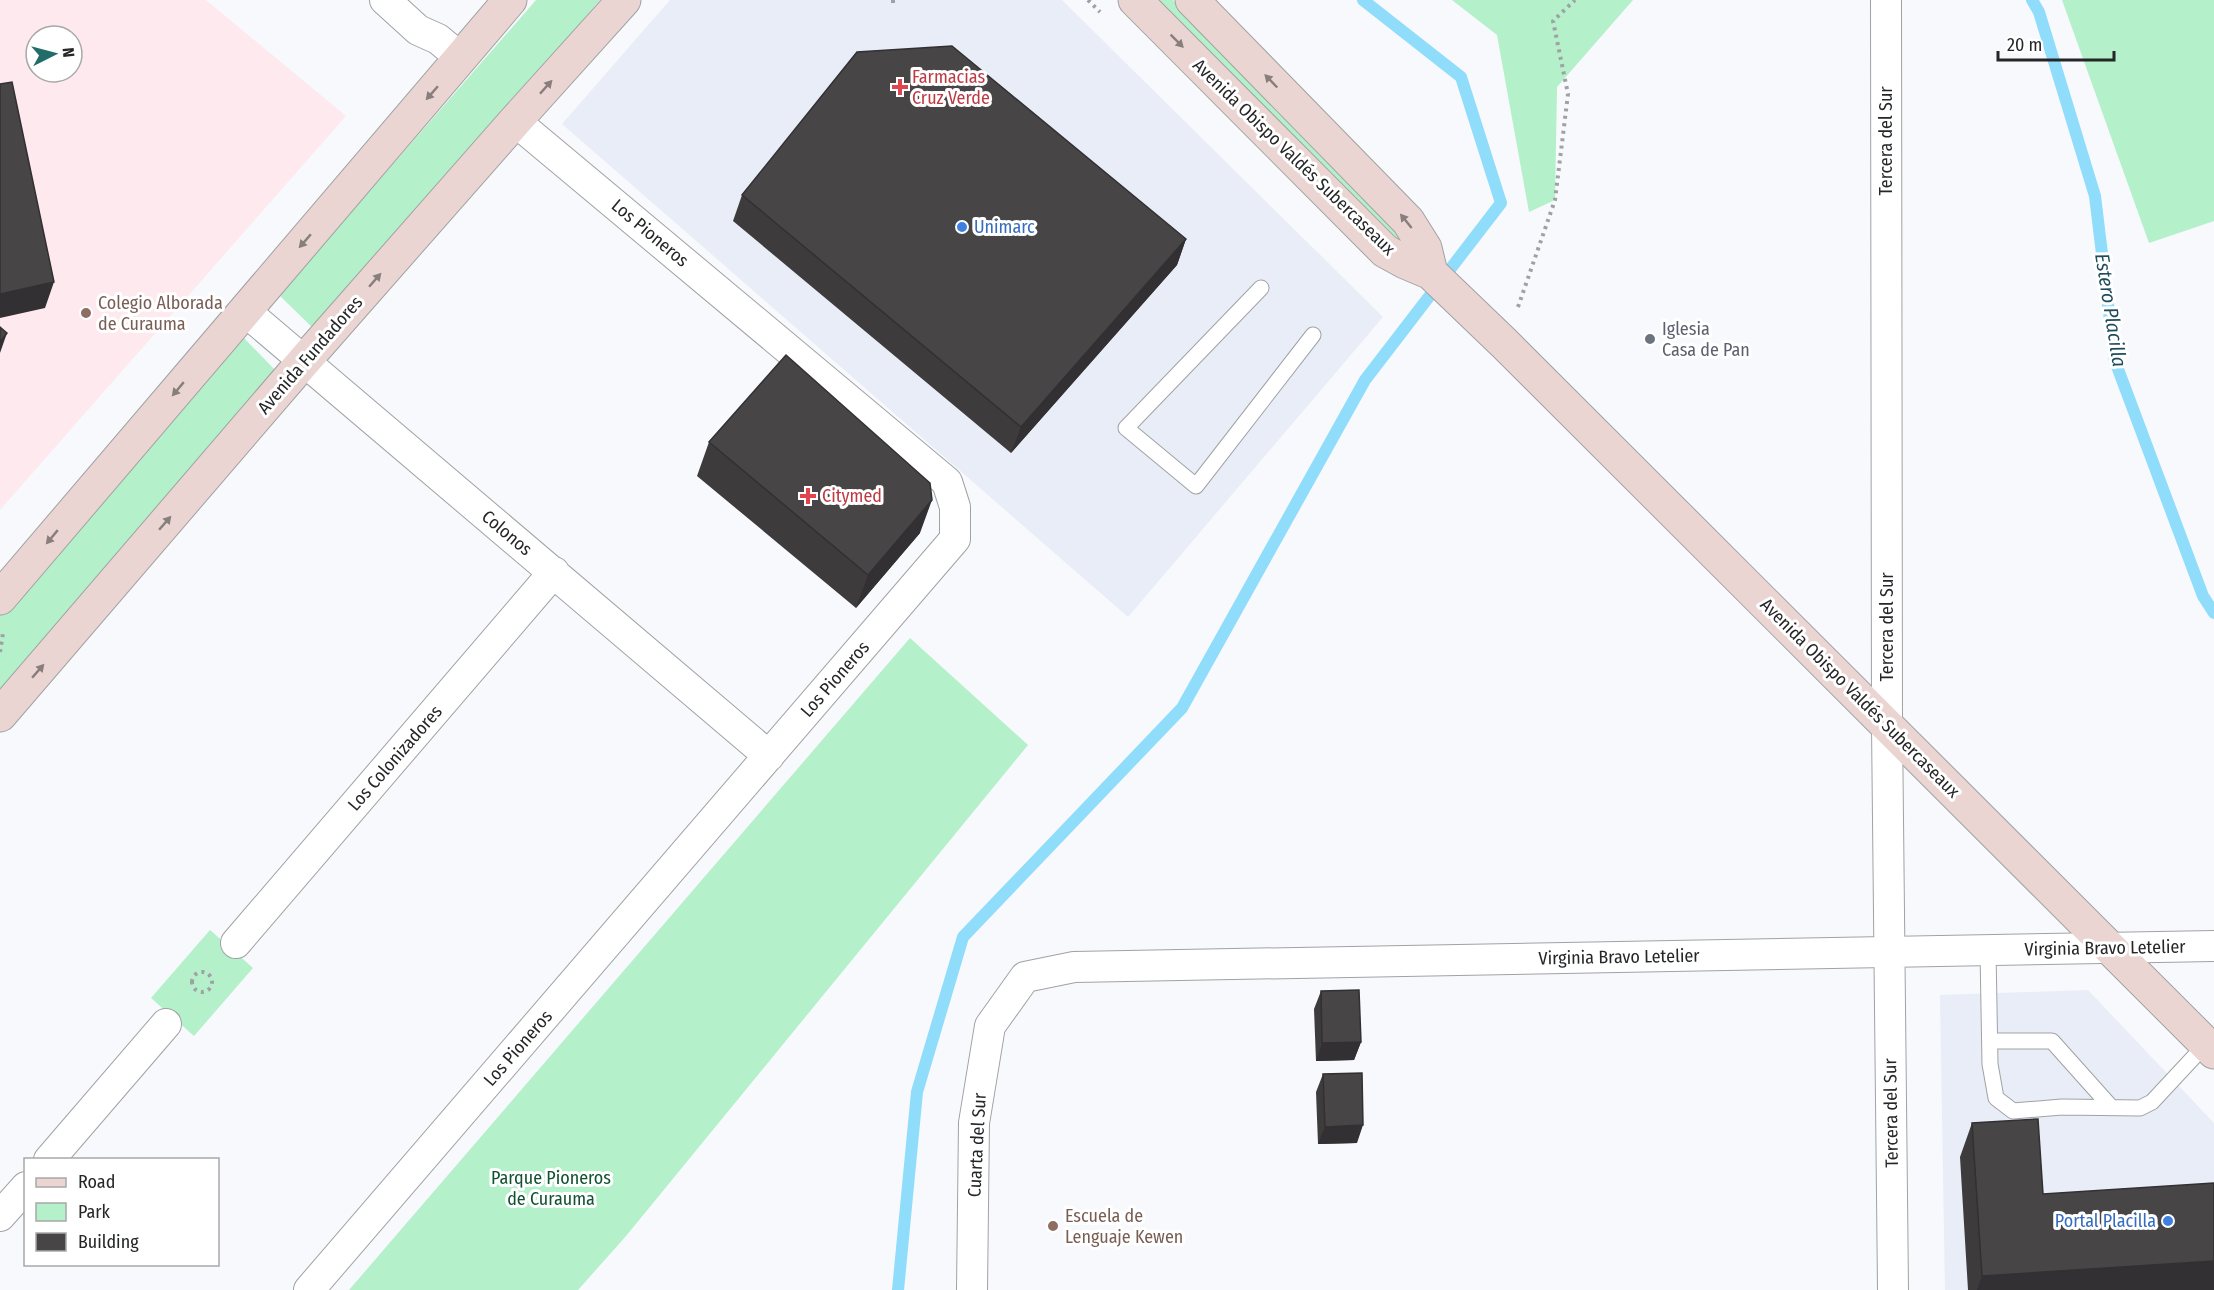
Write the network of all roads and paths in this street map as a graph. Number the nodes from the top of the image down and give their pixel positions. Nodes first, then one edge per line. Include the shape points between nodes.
1 (385, 0) edge
2 (510, 0) edge
3 (624, 0) edge
4 (1136, 0) edge
5 (1192, 0) edge
6 (1575, 0) edge
7 (1886, 0) edge
8 (461, 58) junction
9 (514, 121) junction
10 (1431, 273) junction
11 (1262, 288) dead end
12 (245, 310) junction
13 (1313, 335) dead end
14 (1505, 344) junction
15 (304, 361) junction
16 (554, 573) junction
17 (0, 612) edge
18 (0, 652) edge
19 (0, 715) edge
20 (1887, 725) junction
21 (769, 756) junction
22 (236, 943) dead end
23 (2214, 945) edge
24 (2110, 948) junction
25 (1988, 951) junction
26 (1890, 952) junction
27 (1025, 977) joint
28 (200, 992) joint
29 (166, 1024) dead end
30 (1990, 1041) junction
31 (2210, 1048) edge
32 (2111, 1107) junction
33 (51, 1158) edge
34 (24, 1189) edge
35 (0, 1216) edge
36 (309, 1290) edge
37 (972, 1290) edge
38 (1893, 1290) edge

1 - 8 street via 418,30 438,39
2 - 8 main road
9 -> 3 main road, Avenida Fundadores
4 -> 10 main road, Avenida Obispo Valdés Subercaseaux via 1385,251
10 -> 5 main road, Avenida Obispo Valdés Subercaseaux via 1425,248 1408,221
6 - 14 path via 1552,21 1568,94 1555,201
7 - 20 street, Tercera del Sur
8 -> 12 main road
15 -> 9 main road, Avenida Fundadores
9 - 21 street, Los Pioneros via 947,482 955,507 955,538
10 - 14 main road, Avenida Obispo Valdés Subercaseaux
11 - 13 lane via 1126,428 1196,486
12 - 15 street, Colonos
12 -> 17 main road
14 - 20 main road, Avenida Obispo Valdés Subercaseaux
15 - 16 street, Colonos
19 -> 15 main road, Avenida Fundadores
16 - 21 street, Colonos
16 - 22 street, Los Colonizadores
17 - 18 path
20 - 24 main road, Avenida Obispo Valdés Subercaseaux
20 - 26 street, Tercera del Sur
21 - 36 street, Los Pioneros
23 - 24 street, Virginia Bravo Letelier
24 - 25 street, Virginia Bravo Letelier
24 - 31 main road, Avenida Obispo Valdés Subercaseaux
25 - 26 street, Virginia Bravo Letelier
25 - 30 lane
26 - 27 street, Virginia Bravo Letelier via 1074,967
26 - 38 street, Tercera del Sur
27 - 37 street, Cuarta del Sur via 990,1026 974,1123
28 - 28 path via 211,987 213,980 207,973 197,973 192,978 193,987
29 - 33 street
30 - 32 lane via 2052,1041
30 - 32 lane via 1996,1098 2013,1111
31 - 32 lane via 2152,1102 2140,1108
34 - 35 street

